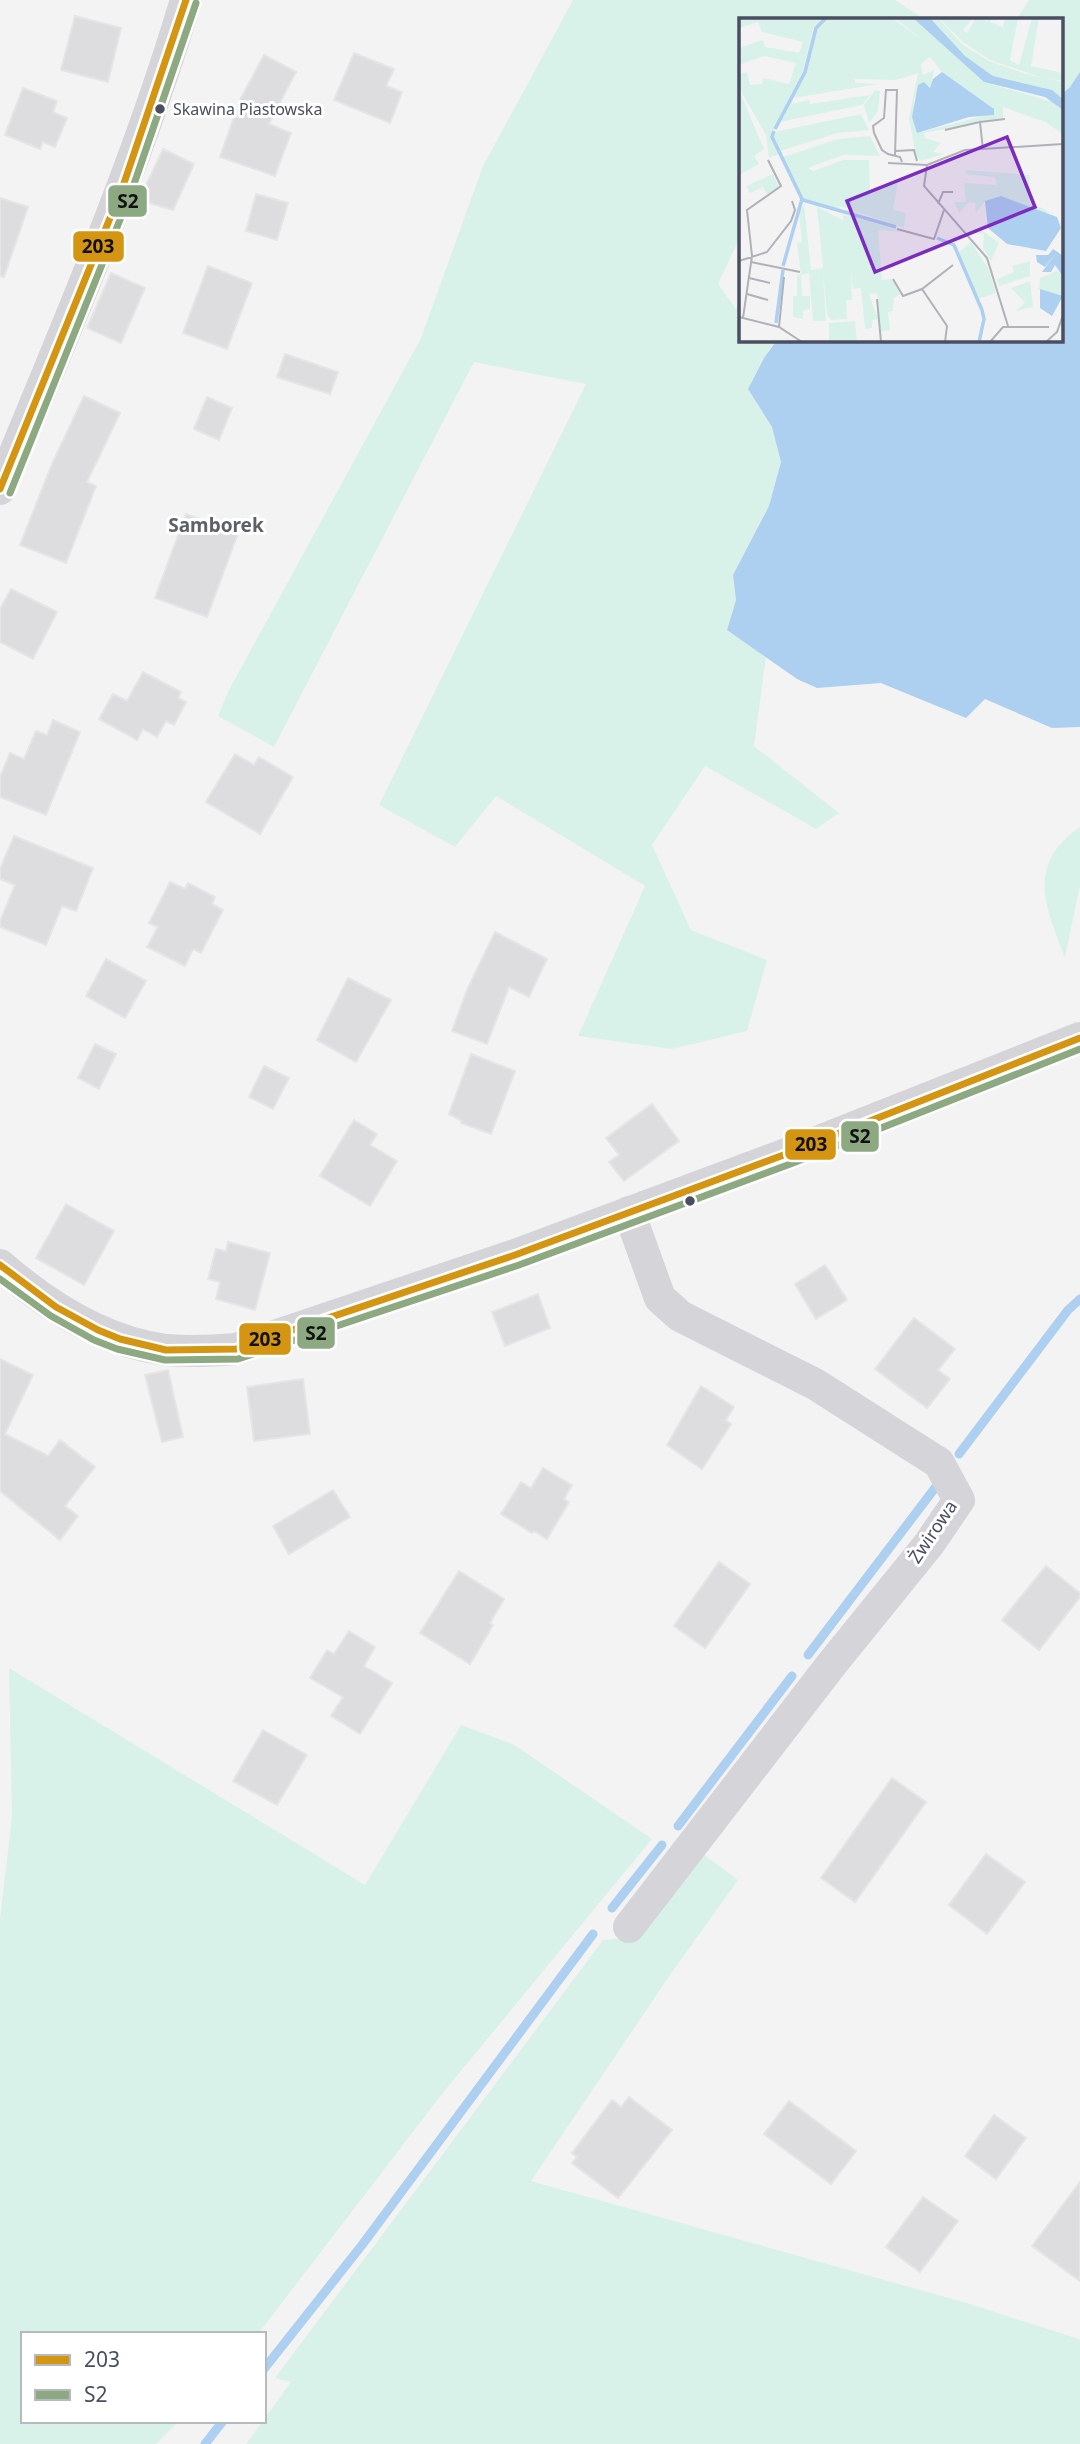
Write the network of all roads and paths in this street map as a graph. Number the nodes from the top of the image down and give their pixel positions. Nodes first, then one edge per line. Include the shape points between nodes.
1 (186, 0) edge
2 (0, 489) edge
3 (1080, 1038) edge
4 (629, 1212) junction
5 (0, 1265) edge
6 (629, 1927) dead end

1 - 2 street via 140,141
3 - 4 street
4 - 5 street via 236,1349 199,1352 127,1340 93,1327 30,1291
4 - 6 street, Żwirowa via 660,1298 680,1316 815,1384 939,1463 959,1500

